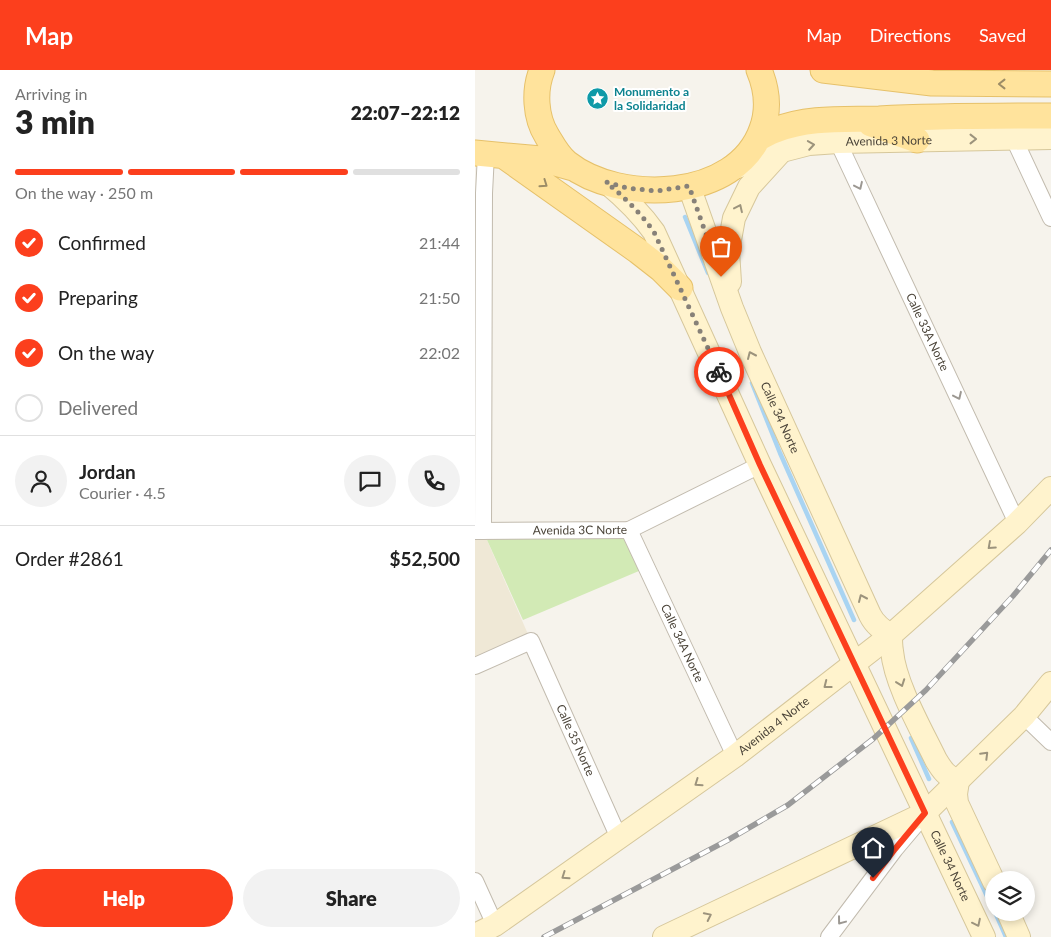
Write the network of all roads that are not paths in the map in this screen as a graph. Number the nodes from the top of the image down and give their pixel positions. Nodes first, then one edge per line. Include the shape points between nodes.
1 (542, 70) edge
2 (759, 70) edge
3 (825, 70) edge
4 (1051, 84) edge
5 (1051, 116) edge
6 (857, 120) junction
7 (759, 138) junction
8 (1051, 138) edge
9 (1014, 139) junction
10 (917, 140) junction
11 (838, 142) junction
12 (782, 151) junction
13 (488, 154) edge
14 (576, 169) junction
15 (731, 170) junction
16 (606, 182) junction
17 (689, 186) junction
18 (1051, 218) edge
19 (680, 288) junction
20 (732, 308) junction
21 (760, 465) junction
22 (1051, 488) edge
23 (1017, 523) junction
24 (629, 530) junction
25 (479, 531) edge
26 (891, 635) junction
27 (854, 664) junction
28 (475, 666) edge
29 (1051, 683) edge
30 (1024, 716) junction
31 (1051, 742) edge
32 (735, 756) junction
33 (958, 781) junction
34 (925, 813) junction
35 (619, 838) junction
36 (989, 871) edge
37 (475, 881) edge
38 (1012, 921) edge
39 (495, 925) junction
40 (475, 935) edge
41 (664, 937) edge
42 (829, 937) edge
43 (984, 937) edge
44 (1019, 937) edge

1 - 14 main road via 537,104 542,128 557,154
2 - 7 main road via 767,104
4 -> 3 main road via 932,83
5 - 6 main road, Avenida 3 Norte
6 - 7 main road, Avenida 3 Norte via 808,122 777,129
6 - 10 main road
7 - 15 main road via 749,154
8 - 9 street, Avenida 3 Norte
10 -> 9 street, Avenida 3 Norte
9 - 18 street
10 - 11 street, Avenida 3 Norte
12 -> 11 street, Avenida 3 Norte via 809,144
11 -> 23 street, Calle 33A Norte
12 - 15 street, Avenida 3 Norte
20 -> 12 street via 728,251 734,218 749,187
13 - 14 main road via 541,159
13 -> 19 main road via 638,251
13 - 25 street via 484,193
14 - 16 main road
15 - 17 main road
16 - 17 main road via 656,191
16 - 19 street, Calle 34 Norte via 644,217
17 - 20 street, Calle 34 Norte
19 - 21 street, Calle 34 Norte
26 -> 20 street, Calle 34 Norte via 880,629 870,616
21 - 24 street, Avenida 3C Norte
21 - 27 street, Calle 34 Norte
22 - 23 street, Avenida 4 Norte
23 -> 26 street, Avenida 4 Norte
24 - 25 street, Avenida 3C Norte
24 - 32 street, Calle 34A Norte
26 - 27 street, Avenida 4 Norte
26 -> 33 street via 895,668 910,705 942,770
27 -> 32 street, Avenida 4 Norte
27 - 34 street, Calle 34 Norte
28 - 35 street, Calle 35 Norte via 531,641
29 - 30 street
30 - 31 street
33 -> 30 street
32 -> 35 street, Avenida 4 Norte
33 - 34 street
33 - 36 street via 957,803
41 -> 34 street
34 -> 42 street
34 -> 43 street, Calle 34 Norte
35 -> 39 street, Avenida 4 Norte
37 - 39 street
38 - 44 street
39 - 40 street, Avenida 4 Norte

